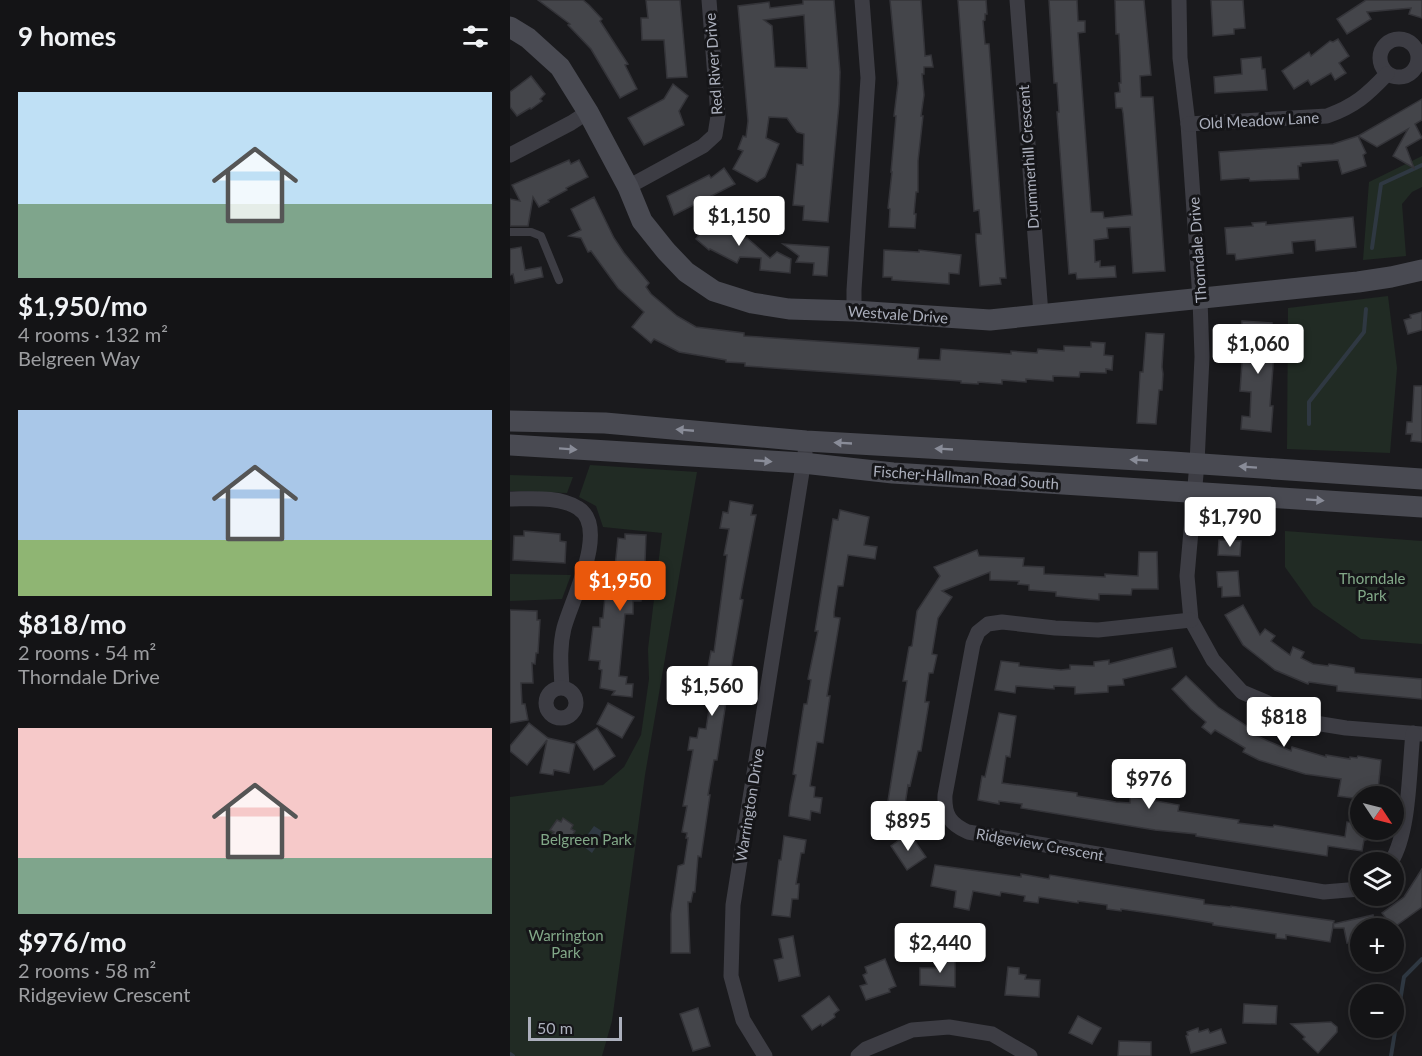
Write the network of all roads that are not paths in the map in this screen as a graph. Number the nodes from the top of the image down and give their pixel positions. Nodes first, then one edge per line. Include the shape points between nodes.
1 (709, 0) edge
2 (862, 0) edge
3 (1017, 0) edge
4 (1179, 0) edge
5 (510, 27) edge
6 (1387, 74) dead end
7 (588, 112) junction
8 (1188, 124) junction
9 (510, 155) edge
10 (628, 187) junction
11 (510, 232) edge
12 (1422, 270) edge
13 (559, 280) dead end
14 (1200, 299) junction
15 (854, 311) junction
16 (1041, 314) junction
17 (510, 421) edge
18 (806, 441) junction
19 (510, 445) edge
20 (1197, 463) junction
21 (803, 464) junction
22 (1422, 479) edge
23 (1194, 491) junction
24 (510, 499) edge
25 (1422, 507) edge
26 (1191, 620) junction
27 (562, 687) dead end
28 (1418, 734) edge
29 (1396, 852) edge
30 (1350, 890) edge
31 (765, 1056) edge
32 (858, 1056) edge
33 (1030, 1056) edge

1 - 10 street, Red River Drive via 718,116 715,135 703,146
2 - 15 street via 868,78
3 - 16 street, Drummerhill Crescent
4 - 8 street, Thorndale Drive via 1180,57
5 - 7 main road, Westvale Drive via 560,67
6 - 8 street, Old Meadow Lane via 1364,98 1327,116
7 - 9 street
7 - 10 main road, Westvale Drive
8 - 14 street, Thorndale Drive
10 - 15 main road, Westvale Drive via 642,221 666,251 686,272 714,291 789,309
11 - 13 lane via 541,236
12 - 14 main road, Westvale Drive via 1369,280
14 - 16 main road, Westvale Drive
14 - 20 street, Thorndale Drive via 1202,357
15 - 16 main road, Westvale Drive via 990,320
18 -> 17 main road, Fischer-Hallman Road South via 605,423
20 -> 18 main road, Fischer-Hallman Road South
18 - 21 street, Warrington Drive
19 -> 21 main road, Fischer-Hallman Road South
22 -> 20 main road, Fischer-Hallman Road South
20 - 23 street, Thorndale Drive
21 - 23 main road, Fischer-Hallman Road South
21 - 31 street, Warrington Drive via 733,905 731,976 743,1020
23 -> 25 main road, Fischer-Hallman Road South
23 - 26 street, Thorndale Drive via 1187,576
24 - 27 street via 562,501 579,508 589,521 588,557 560,651
26 - 28 street, Thorndale Drive via 1213,660 1242,692 1315,723
26 - 30 street, Ridgeview Crescent via 1098,630 1002,622 988,624 978,632 945,795 948,817 968,832 1324,892
28 - 29 street
32 - 33 street via 912,1030 949,1027 992,1034

